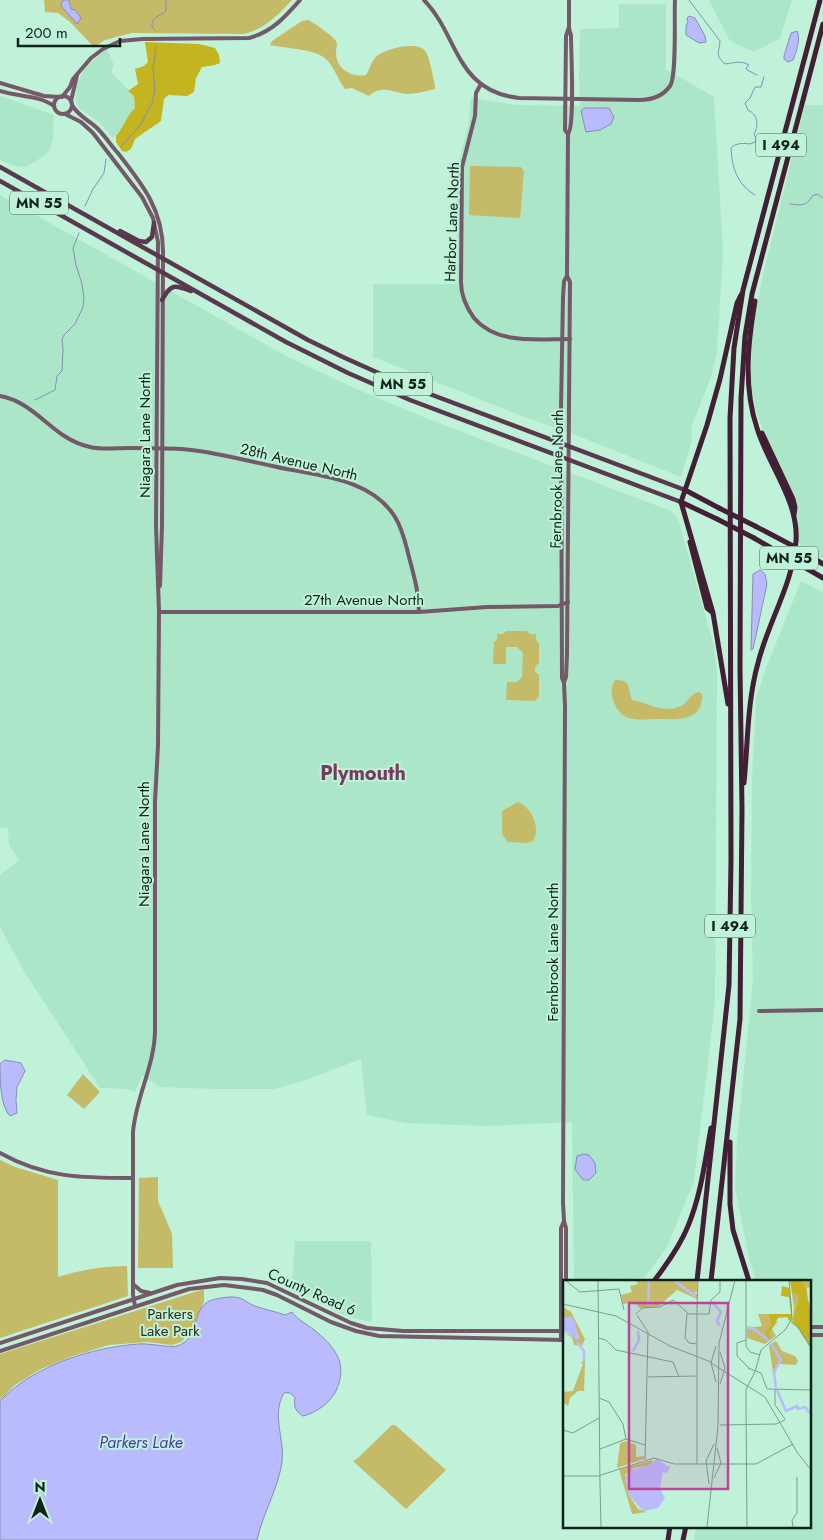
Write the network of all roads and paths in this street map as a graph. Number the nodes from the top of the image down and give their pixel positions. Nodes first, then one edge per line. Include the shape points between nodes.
1 (300, 0) edge
2 (424, 0) edge
3 (569, 0) edge
4 (674, 0) edge
5 (820, 0) edge
6 (823, 24) edge
7 (569, 27) junction
8 (77, 75) junction
9 (0, 83) edge
10 (481, 84) junction
11 (0, 90) edge
12 (61, 97) junction
13 (565, 98) junction
14 (571, 99) junction
15 (71, 103) junction
16 (54, 106) junction
17 (65, 114) junction
18 (568, 134) junction
19 (0, 167) edge
20 (0, 181) edge
21 (154, 223) junction
22 (107, 227) junction
23 (761, 255) junction
24 (158, 256) junction
25 (163, 258) junction
26 (157, 270) junction
27 (162, 273) junction
28 (567, 276) junction
29 (743, 290) junction
30 (204, 296) junction
31 (162, 300) junction
32 (562, 339) junction
33 (570, 339) junction
34 (0, 396) edge
35 (561, 443) junction
36 (569, 446) junction
37 (156, 448) junction
38 (163, 448) junction
39 (561, 456) junction
40 (569, 459) junction
41 (685, 490) junction
42 (681, 502) junction
43 (795, 547) junction
44 (795, 562) junction
45 (823, 564) edge
46 (823, 578) edge
47 (158, 600) junction
48 (568, 602) junction
49 (561, 604) junction
50 (159, 612) junction
51 (419, 612) junction
52 (564, 682) junction
53 (731, 732) junction
54 (742, 809) junction
55 (823, 1010) edge
56 (759, 1011) dead end
57 (731, 1112) junction
58 (715, 1119) junction
59 (0, 1153) edge
60 (132, 1178) junction
61 (564, 1221) junction
62 (566, 1280) edge
63 (655, 1280) edge
64 (697, 1280) edge
65 (711, 1280) edge
66 (749, 1280) edge
67 (133, 1284) junction
68 (152, 1293) junction
69 (133, 1299) junction
70 (135, 1306) junction
71 (810, 1327) edge
72 (823, 1327) edge
73 (562, 1331) edge
74 (810, 1335) edge
75 (823, 1335) edge
76 (562, 1340) edge
77 (0, 1344) edge
78 (0, 1351) edge

1 - 8 street via 278,24 257,36 238,40 125,40 99,51
2 - 10 street via 464,66
3 - 7 street, Fernbrook Lane North
4 - 14 street via 673,70 671,84 662,94 646,100
5 - 29 highway, I 494
6 - 23 highway, I 494
7 - 13 street, Fernbrook Lane North
7 - 14 street, Fernbrook Lane North
8 - 12 street
8 - 15 street
9 - 12 street via 44,96
10 - 13 street via 516,98
10 - 32 street, Harbor Lane North via 476,93 475,116 462,167 462,296 476,320 498,335 516,339
11 - 16 street via 43,100
12 - 15 street via 67,97
12 - 16 street
13 - 14 street
13 - 18 street, Fernbrook Lane North via 565,130
14 - 18 street, Fernbrook Lane North via 571,130
15 - 17 street via 70,111
15 - 25 street, Niagara Lane North via 76,113 105,136 151,198 160,223
16 - 17 street
17 - 21 street, Niagara Lane North via 93,133 142,197
18 - 28 street, Fernbrook Lane North
19 - 22 main road, MN 55
20 - 26 main road, MN 55
21 - 22 main road via 152,237 144,242
21 - 24 street, Niagara Lane North
22 - 24 main road, MN 55
23 - 43 highway via 749,345 748,381 764,450 790,503
23 - 54 highway, I 494 via 745,336 741,398
24 - 25 main road, MN 55
24 - 26 street, Niagara Lane North
25 - 27 street, Niagara Lane North
25 - 35 main road, MN 55 via 345,358 403,384
26 - 27 main road, MN 55
26 - 37 street, Niagara Lane North
27 - 30 main road, MN 55
27 - 31 street, Niagara Lane North
28 - 32 street, Fernbrook Lane North via 564,282
28 - 33 street, Fernbrook Lane North via 570,282
29 - 41 highway via 707,425
29 - 53 highway, I 494 via 731,382
30 - 31 main road via 176,286 168,290
30 - 39 main road, MN 55 via 348,373 410,400
31 - 38 street, Niagara Lane North
32 - 33 street, Harbor Lane North
32 - 35 street, Fernbrook Lane North
33 - 36 street, Fernbrook Lane North
34 - 37 street, 28th Avenue North via 14,399 31,409 67,439 90,447
35 - 36 main road, MN 55
35 - 39 street, Fernbrook Lane North
36 - 40 street, Fernbrook Lane North
36 - 41 main road, MN 55
37 - 38 street, 28th Avenue North
37 - 47 street, Niagara Lane North
38 - 47 street, Niagara Lane North
38 - 51 street, 28th Avenue North via 218,455 323,477 356,485 374,495 389,509 400,527 417,586
39 - 40 main road, MN 55
39 - 49 street, Fernbrook Lane North
40 - 42 main road, MN 55
40 - 48 street, Fernbrook Lane North
41 - 42 highway
41 - 43 highway, MN 55, bridge
42 - 44 highway, MN 55, bridge
42 - 53 highway via 713,613
43 - 44 highway
43 - 45 highway, MN 55
44 - 46 highway, MN 55
44 - 54 highway via 757,664 750,705
47 - 50 street, Niagara Lane North
48 - 49 street, 27th Avenue North
48 - 52 street, Fernbrook Lane North
49 - 51 street, 27th Avenue North
49 - 52 street, Fernbrook Lane North
50 - 51 street, 27th Avenue North
50 - 60 street, Niagara Lane North via 155,1032 153,1057 133,1123
52 - 61 street, Fernbrook Lane North
53 - 58 highway, I 494 via 729,985
54 - 57 highway, I 494 via 740,1019
55 - 56 street
57 - 65 highway, I 494
57 - 66 highway via 730,1204 733,1230
58 - 63 highway via 688,1227
58 - 64 highway, I 494
59 - 60 street via 57,1174 93,1179
60 - 67 street
61 - 62 street, Fernbrook Lane North
61 - 73 street, Fernbrook Lane North via 561,1228
67 - 68 street via 141,1291
67 - 69 street
68 - 69 street, County Road 6
68 - 73 street, County Road 6 via 195,1281 242,1278 267,1283 367,1328
69 - 70 street
69 - 77 street, County Road 6
70 - 76 street, County Road 6 via 189,1289 238,1286 263,1290 331,1322 379,1336
70 - 78 street, County Road 6
71 - 72 street
73 - 76 street, Fernbrook Lane North
74 - 75 street

